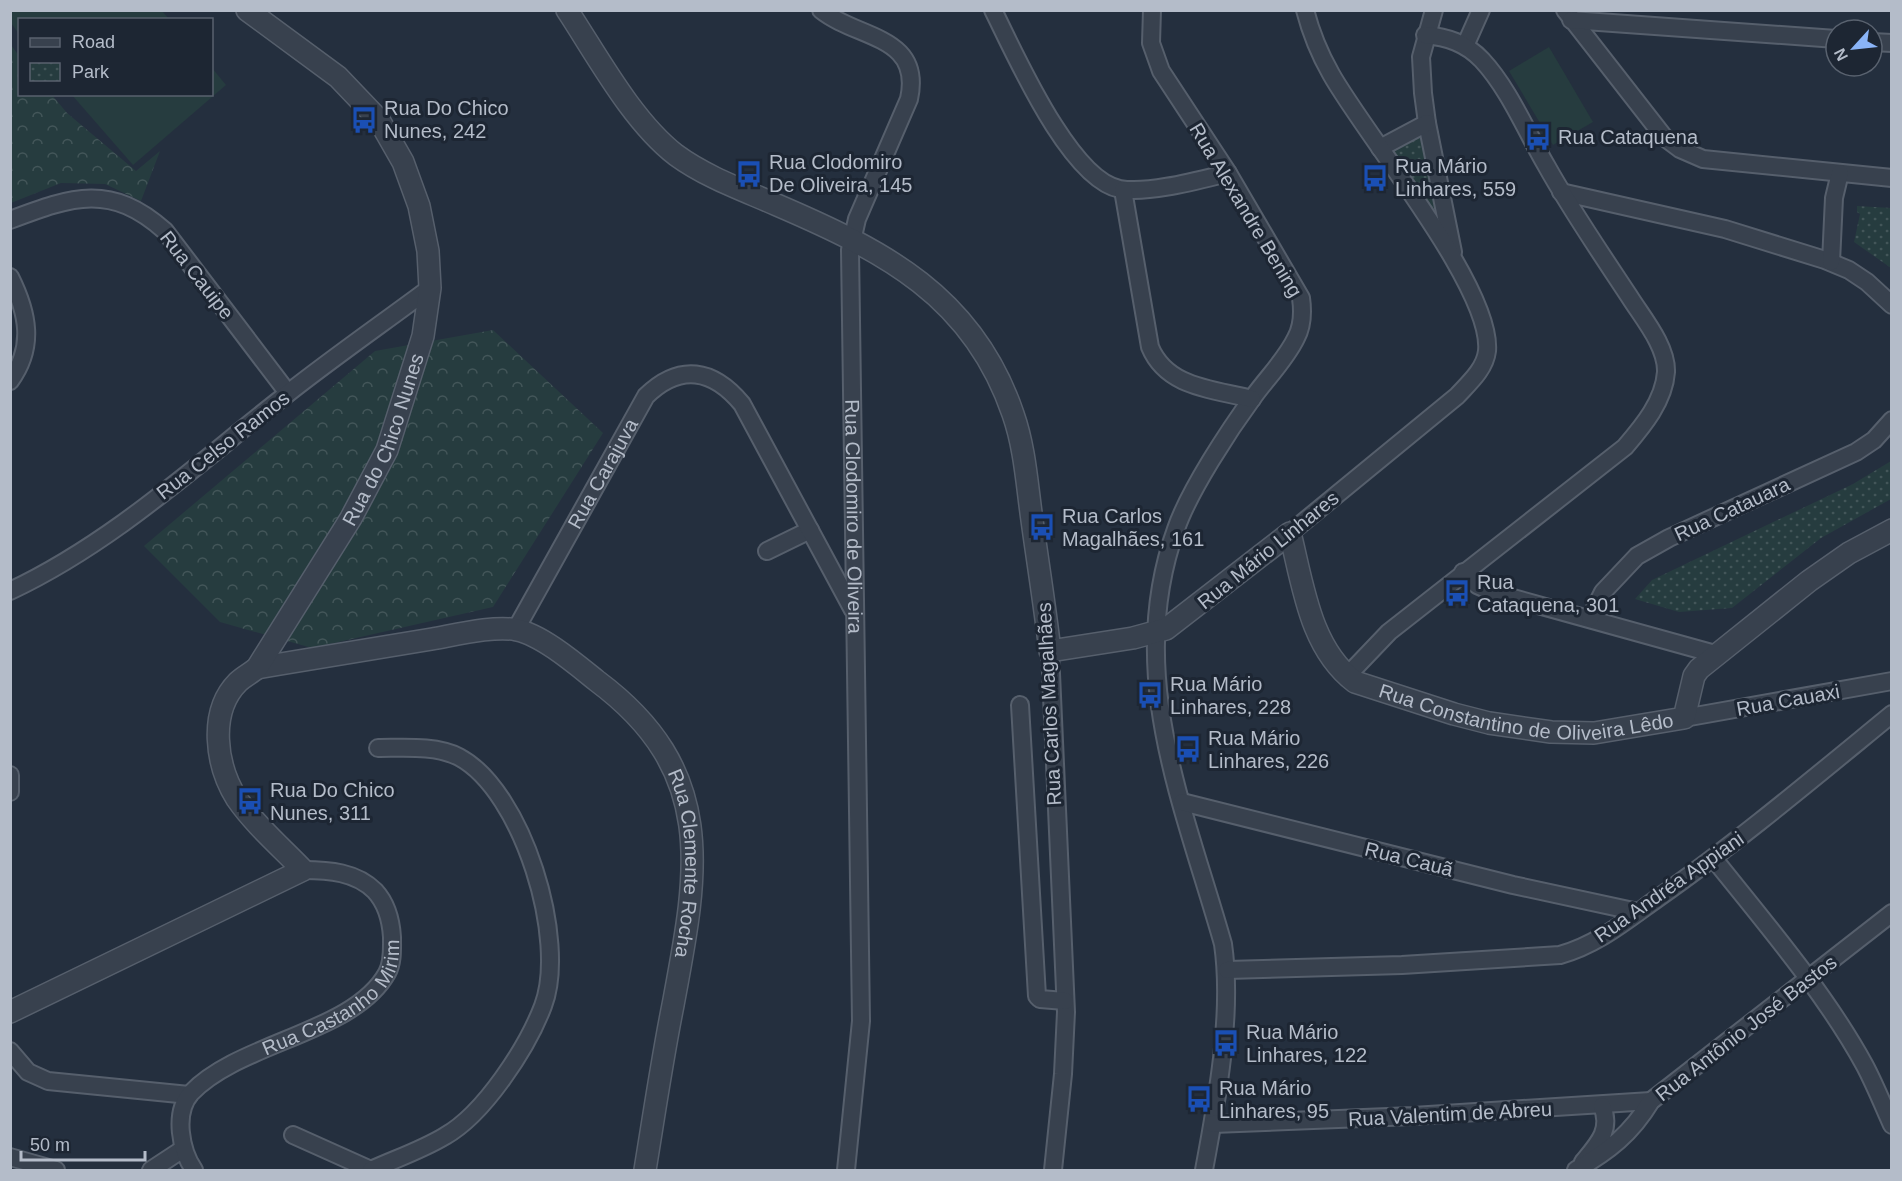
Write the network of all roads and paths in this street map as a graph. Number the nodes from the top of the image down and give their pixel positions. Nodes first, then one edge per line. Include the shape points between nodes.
1 (247, 10) edge
2 (567, 10) edge
3 (821, 10) edge
4 (993, 10) edge
5 (1152, 10) edge
6 (1305, 10) edge
7 (1434, 10) edge
8 (1482, 10) edge
9 (1568, 15) edge
10 (1425, 35) junction
11 (1824, 38) edge
12 (1465, 46) junction
13 (1426, 123) junction
14 (1380, 148) junction
15 (1228, 173) junction
16 (1840, 173) junction
17 (1892, 178) edge
18 (1123, 190) junction
19 (1561, 192) junction
20 (10, 220) edge
21 (851, 237) junction
22 (1455, 262) junction
23 (1831, 262) junction
24 (10, 277) edge
25 (430, 288) junction
26 (1892, 305) edge
27 (10, 381) edge
28 (288, 393) junction
29 (1252, 399) junction
30 (1892, 420) edge
31 (810, 530) junction
32 (1892, 530) edge
33 (1290, 533) junction
34 (767, 551) dead end
35 (1463, 572) junction
36 (10, 591) edge
37 (855, 613) junction
38 (1590, 618) junction
39 (516, 630) junction
40 (1154, 634) junction
41 (1050, 651) junction
42 (1715, 654) junction
43 (257, 668) junction
44 (1347, 676) junction
45 (1892, 681) edge
46 (1020, 705) dead end
47 (1892, 714) edge
48 (1684, 718) junction
49 (378, 748) dead end
50 (10, 775) edge
51 (10, 792) edge
52 (1182, 802) junction
53 (1714, 859) junction
54 (303, 870) junction
55 (1638, 912) junction
56 (1892, 913) edge
57 (1227, 970) junction
58 (1807, 981) junction
59 (1065, 1001) junction
60 (10, 1012) edge
61 (10, 1051) edge
62 (189, 1095) junction
63 (1651, 1101) junction
64 (1602, 1106) junction
65 (1213, 1124) junction
66 (1892, 1125) edge
67 (293, 1136) dead end
68 (183, 1149) junction
69 (10, 1157) edge
70 (56, 1170) edge
71 (151, 1170) edge
72 (194, 1170) edge
73 (371, 1170) edge
74 (645, 1170) edge
75 (846, 1170) edge
76 (1053, 1170) edge
77 (1204, 1170) edge
78 (1577, 1170) edge

1 - 25 street, Rua do Chico Nunes via 338,77 379,120 403,162 418,206 428,252
2 - 21 street via 618,88 655,136 676,155 712,177
3 - 21 street via 900,51 910,67 909,99
4 - 18 street via 1061,136 1095,175
5 - 15 street, Rua Alexandre Bening via 1151,43 1161,71
6 - 14 street, Rua Mário Linhares via 1313,39 1332,76
7 - 10 street
8 - 12 street
9 - 11 street
9 - 16 street via 1648,120 1680,149 1703,159
10 - 12 street via 1446,37
10 - 13 street via 1421,57
12 - 19 street via 1498,81
13 - 14 street
13 - 22 street
14 - 22 street, Rua Mário Linhares
15 - 18 street via 1180,185
15 - 29 street, Rua Alexandre Bening via 1301,298 1303,311 1296,339
16 - 17 street
16 - 23 street via 1834,198
18 - 29 street via 1150,347 1156,360 1162,369 1185,382
19 - 23 street via 1725,229
19 - 35 street via 1661,350 1666,372 1646,422 1625,447
20 - 28 street, Rua Cauipe via 73,200 96,197 117,201 141,213 165,231
21 - 37 street, Rua Clodomiro de Oliveira
21 - 41 street, Rua Carlos Magalhães via 910,273 942,300 971,334 993,370 1013,413 1023,451
22 - 33 street, Rua Mário Linhares via 1483,322 1486,354 1478,373 1457,396
23 - 26 street via 1849,270
24 - 27 street via 26,314 28,342 20,368
25 - 28 street, Rua Celso Ramos
25 - 43 street, Rua do Chico Nunes via 423,336 387,450 351,518
28 - 36 street, Rua Celso Ramos via 117,528 45,575
29 - 40 street, Rua Alexandre Bening via 1176,528
30 - 38 street, Rua Catauara via 1856,452 1637,556 1603,592
31 - 34 street
31 - 37 street, Rua Carajuva
31 - 39 street, Rua Carajuva via 742,404 728,387 702,375 670,378 646,396 631,418
32 - 42 street, Rua Constantino de Oliveira Lêdo via 1809,581
33 - 40 street, Rua Mário Linhares via 1184,616
33 - 44 street, Rua Constantino de Oliveira Lêdo via 1323,646
35 - 38 street via 1486,590
35 - 44 street via 1389,632
37 - 75 street, Rua Clodomiro de Oliveira via 861,1021
38 - 42 street
39 - 43 street via 456,635
39 - 74 street, Rua Clemente Rocha via 573,663 637,713 672,763 684,793 691,825 691,895
40 - 41 street
40 - 52 street via 1166,750
41 - 59 street, Rua Carlos Magalhães
42 - 48 street, Rua Constantino de Oliveira Lêdo via 1694,676
43 - 54 street, Rua do Chico Nunes via 238,682 224,703 219,746 226,776 238,799
44 - 48 street, Rua Constantino de Oliveira Lêdo via 1367,688 1454,714 1519,728 1594,733
45 - 48 street, Rua Cauaxi
46 - 59 street via 1037,996
47 - 53 street, Rua Andréa Appiani
49 - 73 street via 457,756 486,781 508,811 542,891 550,959 549,988 533,1027 488,1096 456,1130
50 - 51 street
52 - 55 street, Rua Cauã via 1513,885
52 - 57 street
53 - 55 street, Rua Andréa Appiani
53 - 58 street
54 - 60 street, Rua Castanho Mirim
54 - 62 street, Rua Castanho Mirim via 341,872 366,882 381,898 391,925 389,971 377,988 344,1011 215,1074
55 - 57 street, Rua Andréa Appiani via 1599,939 1560,955
56 - 58 street, Rua Antônio José Bastos
57 - 65 street
58 - 63 street, Rua Antônio José Bastos
58 - 66 street via 1865,1066
59 - 76 street, Rua Carlos Magalhães via 1063,1074
61 - 62 street via 28,1072 48,1081
62 - 68 street via 181,1120
63 - 64 street, Rua Valentim de Abreu
63 - 78 street, Rua Antônio José Bastos via 1637,1124 1603,1156
64 - 65 street, Rua Valentim de Abreu
64 - 78 street, Rua Antônio José Bastos via 1607,1126
65 - 77 street
67 - 73 street
68 - 71 street
68 - 72 street
69 - 70 street

